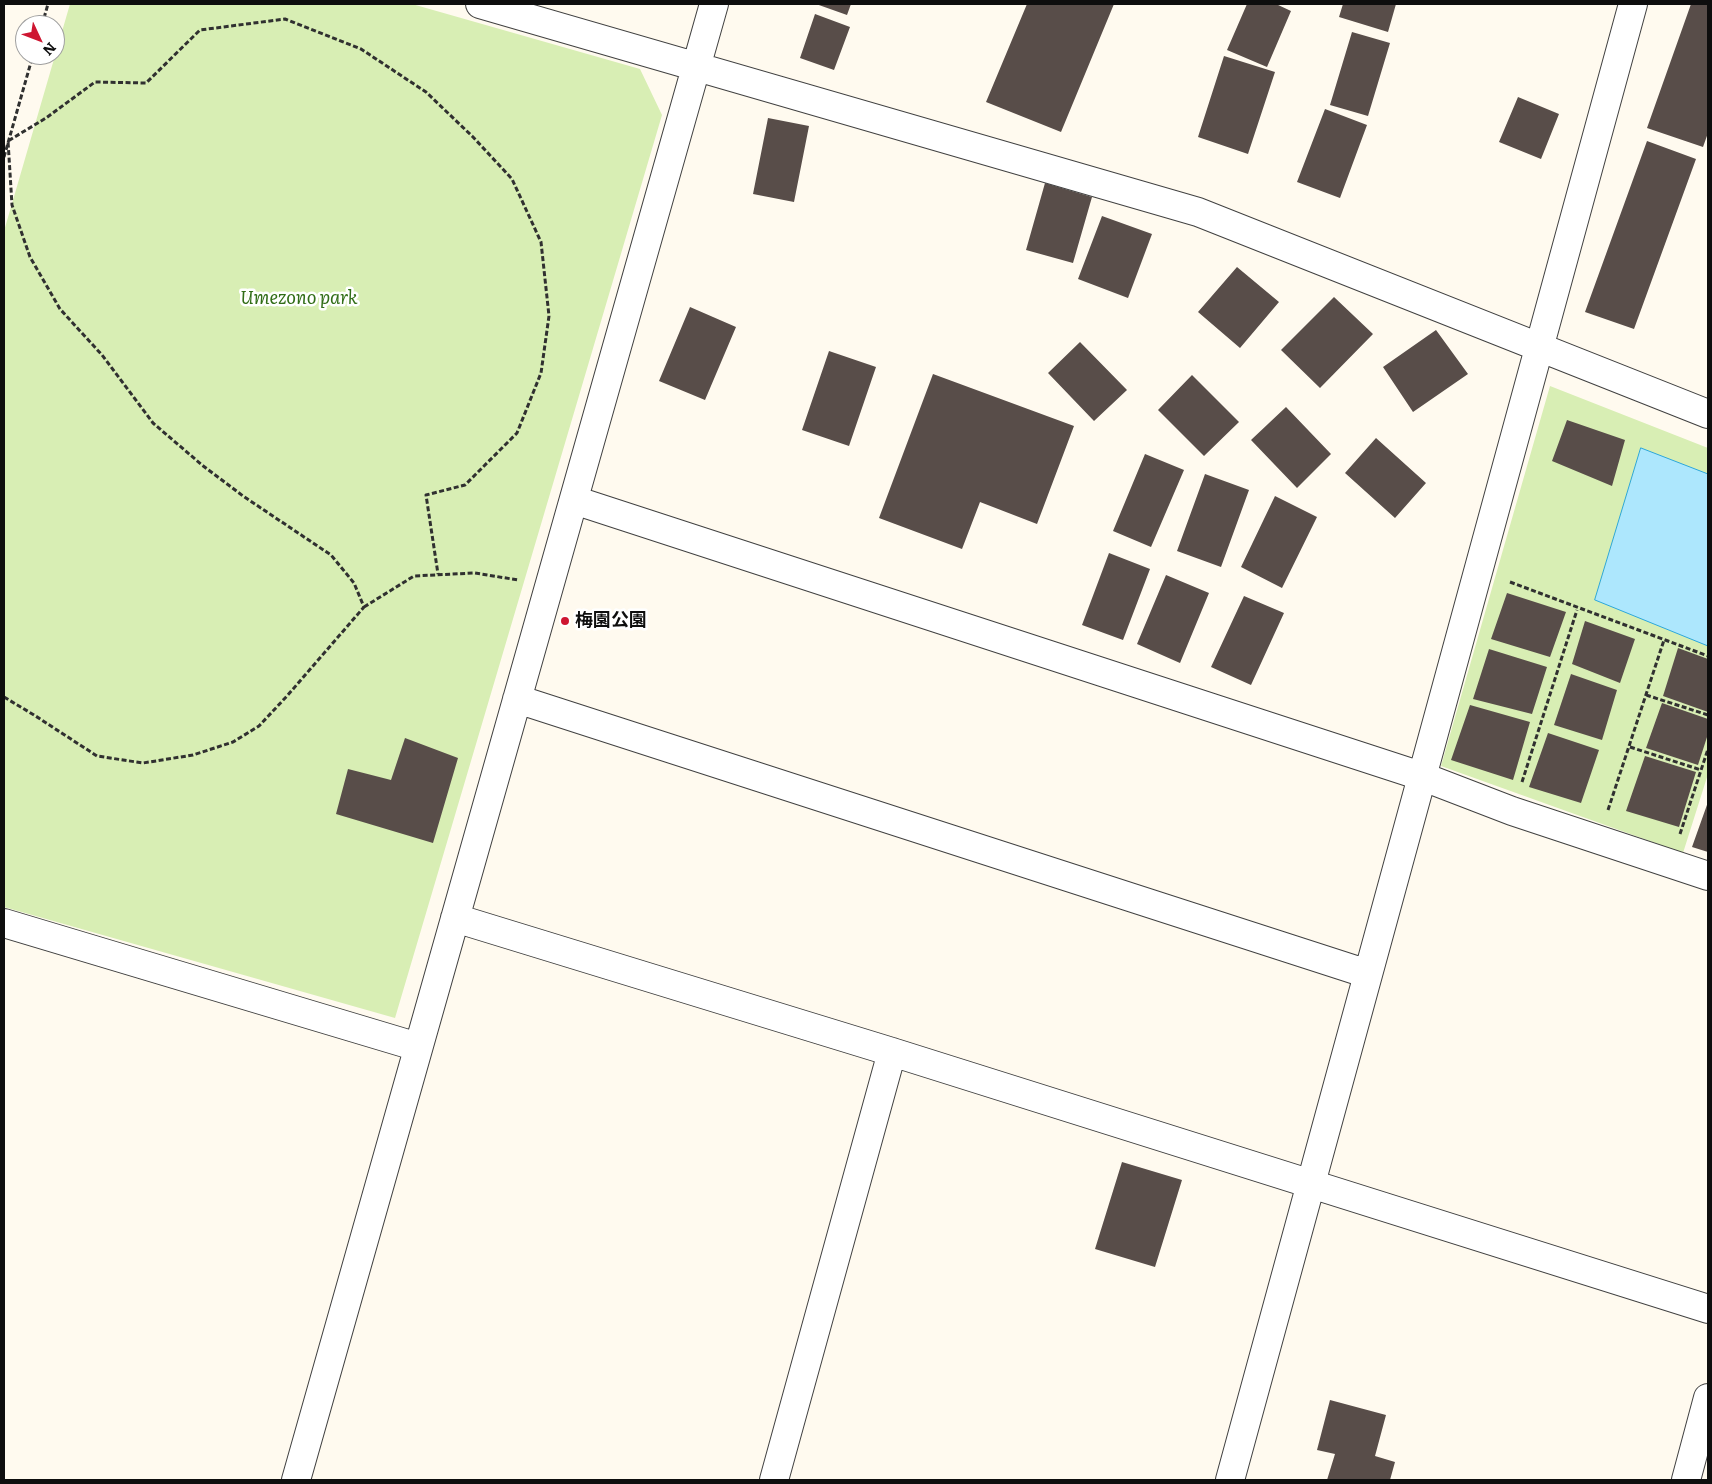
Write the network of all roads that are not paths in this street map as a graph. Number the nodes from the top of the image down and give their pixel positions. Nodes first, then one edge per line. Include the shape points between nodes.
1 (480, 4) edge
2 (714, 4) edge
3 (1634, 4) edge
4 (696, 68) junction
5 (1538, 348) junction
6 (1708, 414) edge
7 (574, 500) junction
8 (517, 699) junction
9 (1421, 776) junction
10 (1708, 876) edge
11 (455, 918) junction
12 (4, 923) edge
13 (1368, 974) junction
14 (418, 1047) junction
15 (892, 1052) junction
16 (1311, 1184) junction
17 (1708, 1309) edge
18 (1708, 1398) edge
19 (296, 1480) edge
20 (774, 1480) edge
21 (1230, 1480) edge
22 (1686, 1480) edge

1 - 4 street
2 - 4 street
3 - 5 street
4 - 5 street via 1198,212
4 - 7 street
5 - 6 street
5 - 9 street
7 - 8 street
7 - 9 street
8 - 11 street
8 - 13 street
9 - 10 street via 1512,811
9 - 13 street
11 - 14 street
11 - 15 street
12 - 14 street
13 - 16 street
14 - 19 street
15 - 16 street
15 - 20 street
16 - 17 street
16 - 21 street
18 - 22 street

